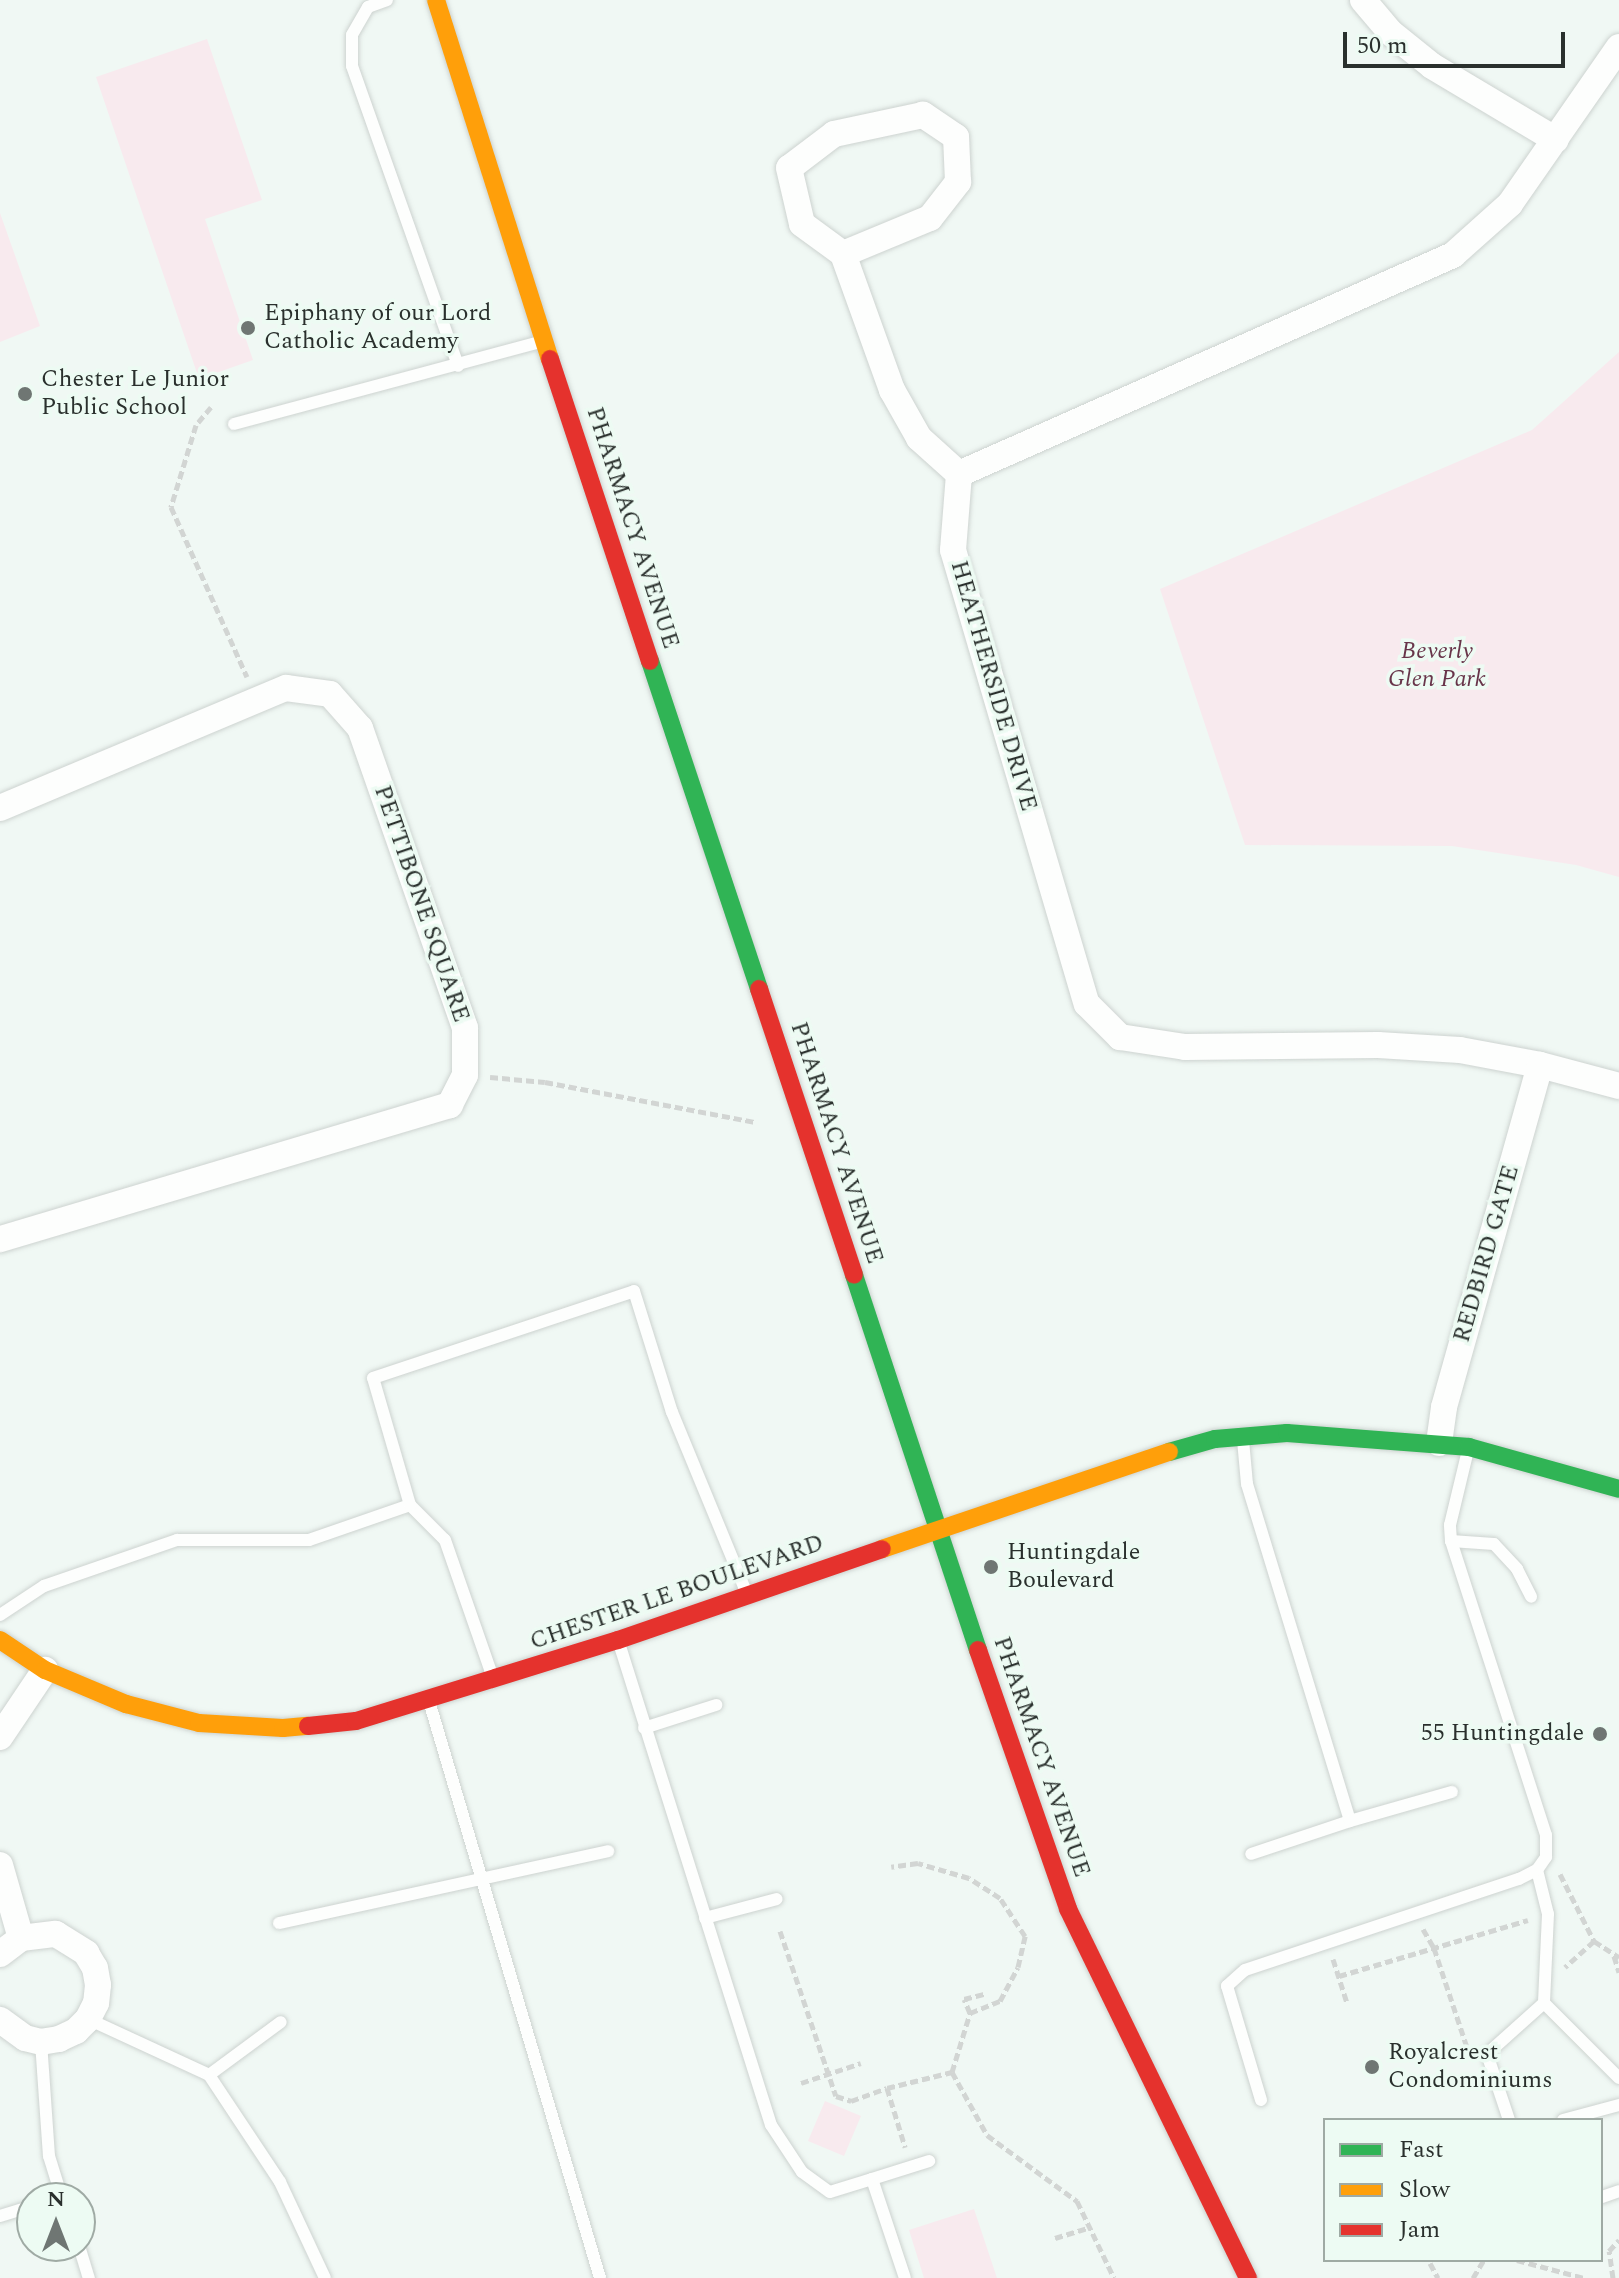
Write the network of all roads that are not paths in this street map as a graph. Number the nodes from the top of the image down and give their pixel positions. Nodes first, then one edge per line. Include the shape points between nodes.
1 (387, 0) edge
2 (436, 0) edge
3 (1363, 0) edge
4 (1619, 47) edge
5 (1556, 140) junction
6 (843, 254) junction
7 (544, 341) junction
8 (458, 366) junction
9 (234, 424) dead end
10 (959, 474) junction
11 (0, 808) edge
12 (1540, 1065) junction
13 (1619, 1086) edge
14 (0, 1239) edge
15 (1243, 1437) junction
16 (1439, 1443) junction
17 (1469, 1447) junction
18 (1619, 1489) edge
19 (410, 1505) junction
20 (939, 1529) junction
21 (1451, 1541) junction
22 (748, 1597) junction
23 (1531, 1597) dead end
24 (0, 1615) edge
25 (0, 1640) edge
26 (618, 1640) junction
27 (45, 1670) junction
28 (494, 1680) junction
29 (429, 1701) junction
30 (716, 1705) dead end
31 (644, 1728) junction
32 (0, 1737) edge
33 (1452, 1792) dead end
34 (1350, 1821) junction
35 (608, 1851) dead end
36 (1251, 1854) dead end
37 (0, 1865) edge
38 (1537, 1870) junction
39 (484, 1877) junction
40 (777, 1899) dead end
41 (705, 1918) junction
42 (279, 1923) dead end
43 (21, 1938) junction
44 (0, 1954) edge
45 (1544, 2003) junction
46 (88, 2019) junction
47 (0, 2020) edge
48 (281, 2022) dead end
49 (41, 2042) junction
50 (209, 2075) junction
51 (1619, 2078) edge
52 (1261, 2100) dead end
53 (1619, 2105) edge
54 (1508, 2118) edge
55 (1570, 2118) edge
56 (929, 2161) dead end
57 (872, 2179) junction
58 (58, 2182) edge
59 (325, 2278) edge
60 (600, 2278) edge
61 (905, 2278) edge
62 (1248, 2278) edge

1 - 8 lane via 368,7 352,35 352,66
2 - 7 street, PHARMACY AVENUE
3 - 5 street via 1391,33 1432,66
4 - 5 street
5 - 10 street via 1510,204 1453,255
6 - 6 street via 930,218 958,182 956,137 923,115 834,134 789,168 802,224
6 - 10 street via 892,390 919,438
7 - 8 lane
7 - 20 street, PHARMACY AVENUE
8 - 9 lane
10 - 12 street, HEATHERSIDE DRIVE via 953,550 1087,1004 1120,1037 1185,1047 1378,1045 1460,1050
11 - 14 street, PETTIBONE SQUARE via 286,688 330,694 360,728 465,1028 465,1075 450,1105
12 - 13 street, HEATHERSIDE DRIVE
12 - 16 street, REDBIRD GATE via 1444,1407
15 - 16 street via 1287,1433
15 - 20 street via 1160,1453
15 - 34 lane via 1247,1484
16 - 17 street
17 - 18 street
17 - 21 lane
19 - 22 lane via 373,1378 634,1291 672,1412
19 - 24 lane via 309,1540 177,1540 44,1586
19 - 28 lane via 445,1540
20 - 22 street, CHESTER LE BOULEVARD
20 - 62 street, PHARMACY AVENUE via 1068,1909
21 - 23 lane via 1494,1544 1517,1569
21 - 38 lane via 1546,1835 1546,1857
22 - 26 street, CHESTER LE BOULEVARD
25 - 27 street, CHESTER LE BOULEVARD
26 - 28 street, CHESTER LE BOULEVARD
26 - 31 lane
27 - 29 street, CHESTER LE BOULEVARD via 126,1704 199,1723 283,1728 356,1721
27 - 32 street
28 - 29 street, CHESTER LE BOULEVARD
29 - 39 lane
30 - 31 lane
31 - 41 lane
33 - 34 lane
34 - 36 lane
35 - 39 lane
37 - 43 street
38 - 45 lane via 1548,1914
38 - 52 lane via 1245,1970 1227,1986
39 - 42 lane
39 - 60 lane
40 - 41 lane
41 - 57 lane via 771,2125 802,2172 830,2192
43 - 44 street
43 - 46 street via 56,1934 86,1953 98,1985
45 - 51 lane
45 - 54 lane via 1487,2054
46 - 49 street via 76,2031
46 - 50 lane
47 - 49 street via 25,2038
48 - 50 lane
49 - 58 lane via 49,2156
50 - 59 lane via 280,2182
53 - 55 lane
56 - 57 lane
57 - 61 lane

